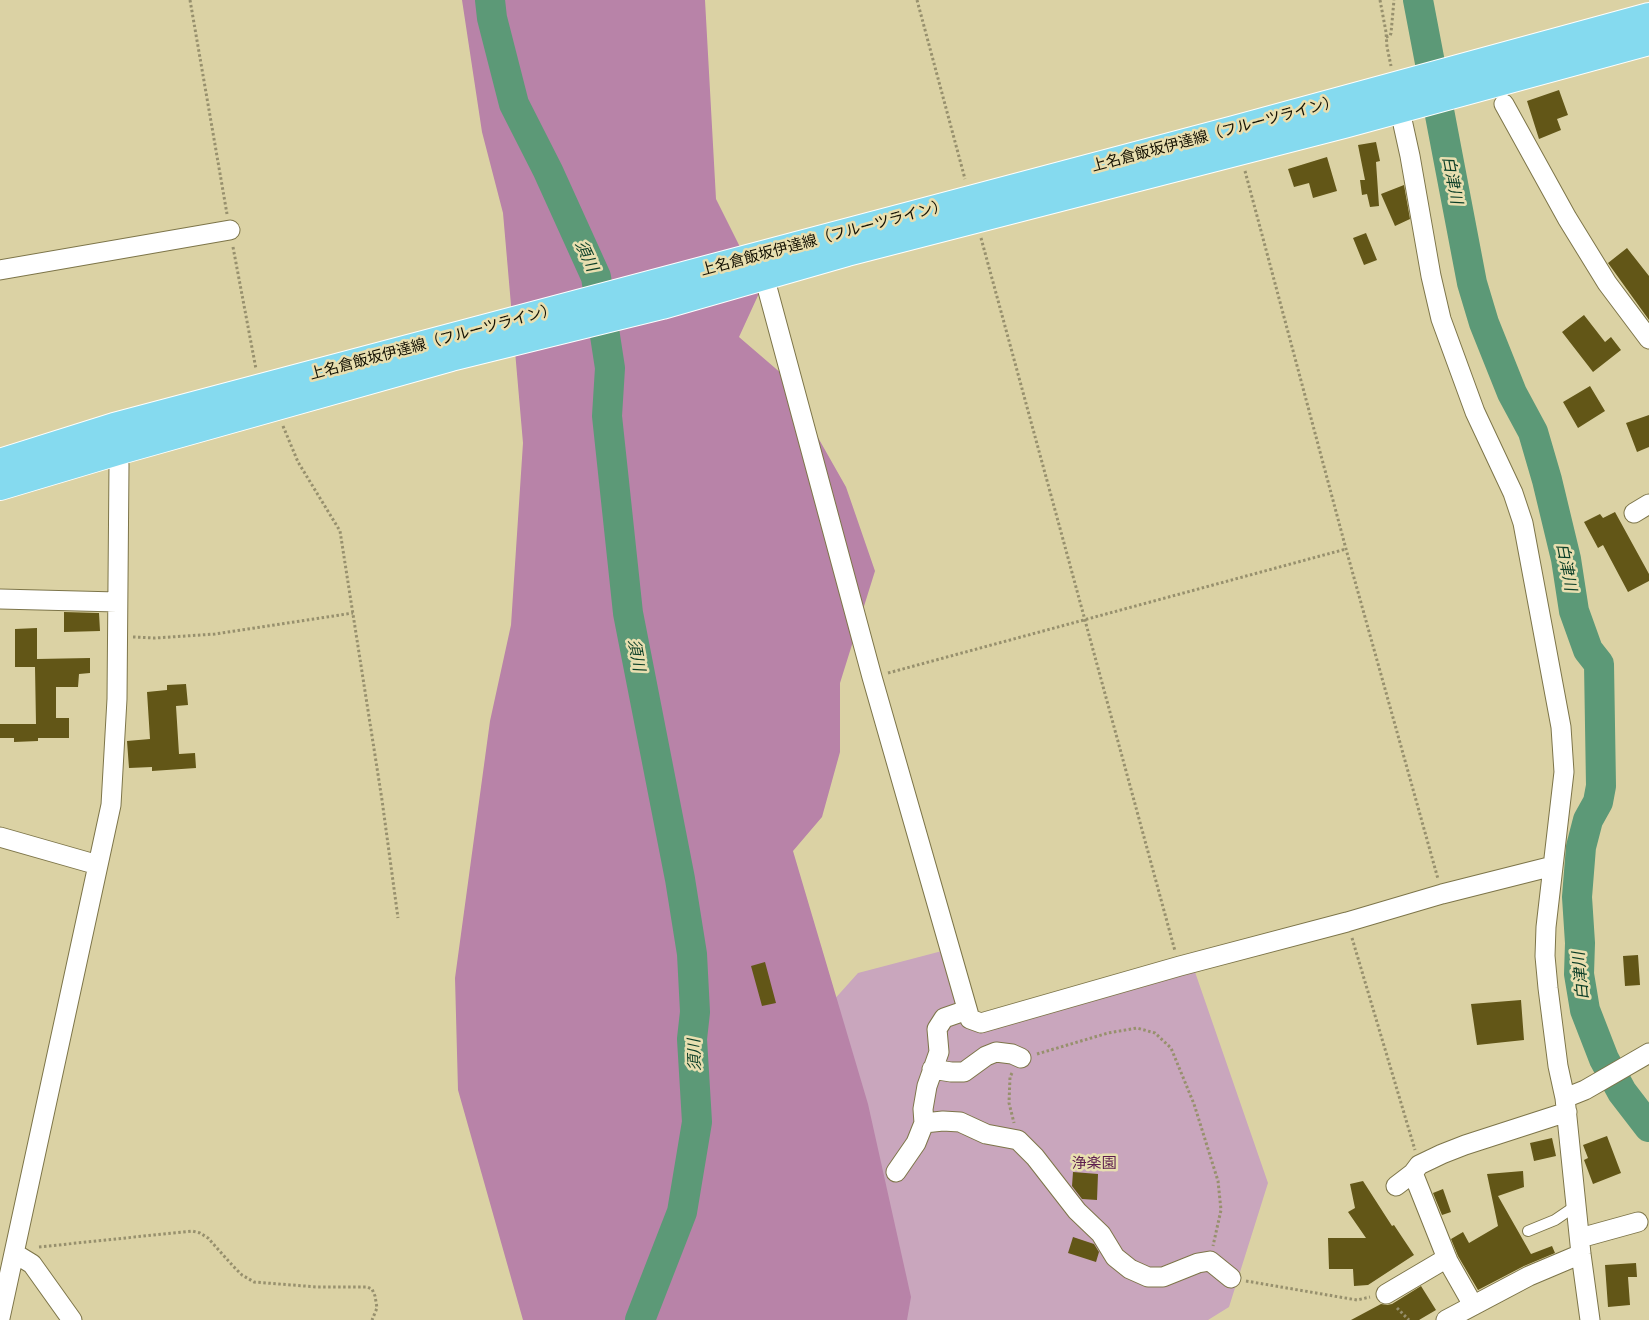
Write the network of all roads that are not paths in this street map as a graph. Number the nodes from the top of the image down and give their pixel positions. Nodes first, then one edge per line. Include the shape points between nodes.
1 (1649, 17) edge
2 (1649, 41) edge
3 (1495, 83) junction
4 (1403, 96) junction
5 (974, 209) junction
6 (230, 230) road end
7 (0, 270) edge
8 (764, 276) junction
9 (659, 294) junction
10 (1649, 339) edge
11 (115, 439) junction
12 (0, 463) edge
13 (0, 486) edge
14 (0, 599) edge
15 (118, 602) junction
16 (0, 837) edge
17 (98, 865) junction
18 (1553, 866) junction
19 (967, 1010) junction
20 (1649, 1053) edge
21 (1021, 1058) road end
22 (932, 1068) junction
23 (1566, 1105) junction
24 (924, 1123) junction
25 (1416, 1169) junction
26 (896, 1172) dead end
27 (1396, 1186) dead end
28 (1577, 1205) junction
29 (1638, 1222) dead end
30 (1528, 1231) dead end
31 (1581, 1246) junction
32 (15, 1251) junction
33 (1446, 1258) junction
34 (1231, 1278) road end
35 (1386, 1294) road end
36 (1473, 1305) junction
37 (0, 1318) edge
38 (72, 1320) edge
39 (1446, 1320) edge
40 (1590, 1320) edge

1 - 3 main road, 上名倉飯坂伊達線（フルーツライン）
2 - 3 main road, 上名倉飯坂伊達線（フルーツライン）
3 - 4 main road, 上名倉飯坂伊達線（フルーツライン）
3 - 10 street via 1567,218 1607,283
4 - 5 main road, 上名倉飯坂伊達線（フルーツライン）
4 - 5 main road, 上名倉飯坂伊達線（フルーツライン） via 1240,151
4 - 18 street via 1431,276 1441,319 1475,412 1513,493 1528,546 1563,751 1561,808
5 - 8 main road, 上名倉飯坂伊達線（フルーツライン）
5 - 9 main road, 上名倉飯坂伊達線（フルーツライン）
6 - 7 street
8 - 9 main road, 上名倉飯坂伊達線（フルーツライン）
8 - 19 street via 872,678
9 - 11 main road, 上名倉飯坂伊達線（フルーツライン）
11 - 12 main road, 上名倉飯坂伊達線（フルーツライン）
11 - 13 main road, 上名倉飯坂伊達線（フルーツライン）
11 - 15 street via 119,465
14 - 15 street
15 - 17 street via 118,699 111,805
16 - 17 street
17 - 32 street
18 - 19 street via 981,1023 970,1019
18 - 23 street via 1545,956
19 - 22 street via 944,1018 937,1029 939,1052
20 - 23 street via 1585,1090
21 - 22 street via 996,1052 964,1072
22 - 24 street via 923,1109
23 - 25 street via 1465,1145
23 - 28 street
24 - 26 street via 916,1143
24 - 34 street via 960,1122 986,1134 1018,1140 1077,1211 1101,1234 1115,1257 1130,1270 1148,1277 1163,1277 1198,1263 1210,1262
25 - 27 street
25 - 33 street
28 - 30 lane via 1555,1220
28 - 31 street
29 - 31 street
31 - 36 street
31 - 40 street
32 - 37 street
32 - 38 street via 32,1264
33 - 35 street
33 - 36 street
36 - 39 street

